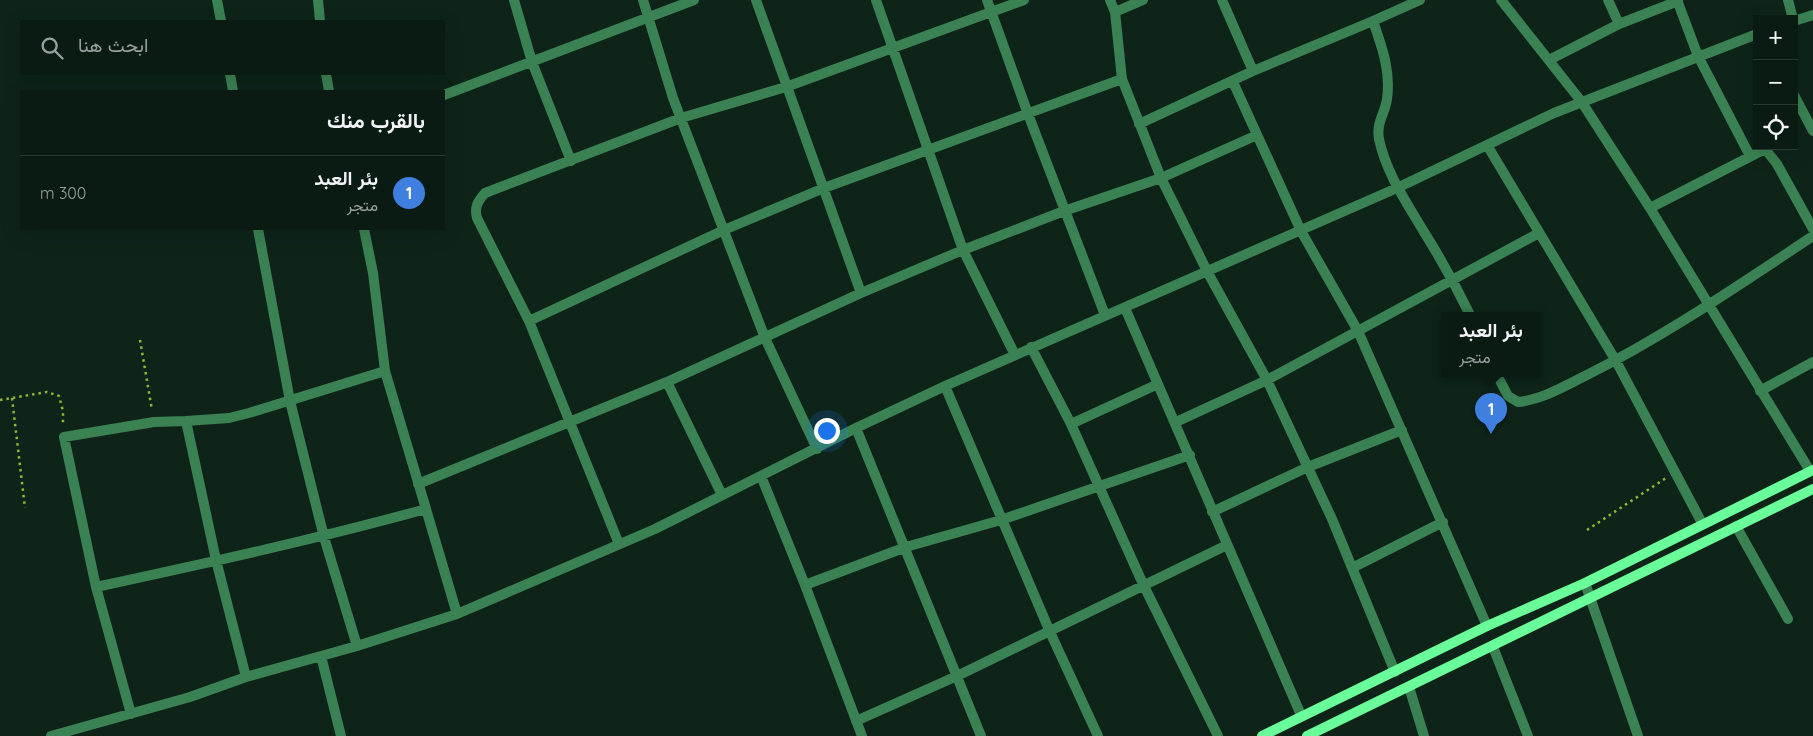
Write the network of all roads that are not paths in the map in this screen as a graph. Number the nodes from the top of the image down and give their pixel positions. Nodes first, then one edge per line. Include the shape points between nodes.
1 (217, 0) edge
2 (318, 0) edge
3 (514, 0) edge
4 (643, 0) edge
5 (694, 0) edge
6 (756, 0) edge
7 (876, 0) edge
8 (987, 0) edge
9 (1024, 0) edge
10 (1110, 0) edge
11 (1143, 0) edge
12 (1222, 0) edge
13 (1420, 0) edge
14 (1501, 0) edge
15 (1608, 0) edge
16 (1788, 0) edge
17 (1677, 1) edge
18 (1116, 12) junction
19 (992, 13) junction
20 (1792, 15) edge
21 (1813, 15) edge
22 (649, 18) junction
23 (1798, 19) edge
24 (221, 20) edge
25 (320, 20) edge
26 (1373, 21) junction
27 (1619, 24) junction
28 (1753, 35) edge
29 (894, 48) junction
30 (1698, 56) junction
31 (1549, 60) junction
32 (532, 62) junction
33 (1253, 70) junction
34 (230, 75) edge
35 (326, 75) edge
36 (1122, 79) junction
37 (1233, 82) junction
38 (786, 87) junction
39 (233, 90) edge
40 (329, 90) edge
41 (445, 95) edge
42 (1581, 101) junction
43 (1798, 103) edge
44 (1028, 114) junction
45 (681, 118) junction
46 (1139, 124) junction
47 (1813, 131) edge
48 (1257, 135) junction
49 (1487, 144) junction
50 (930, 149) junction
51 (1750, 156) junction
52 (571, 161) junction
53 (1161, 178) junction
54 (824, 188) junction
55 (1398, 188) junction
56 (1650, 208) junction
57 (1064, 211) junction
58 (1813, 229) edge
59 (258, 230) edge
60 (364, 230) edge
61 (724, 230) junction
62 (1301, 231) junction
63 (1539, 233) junction
64 (1813, 236) edge
65 (963, 250) junction
66 (1208, 273) junction
67 (1453, 280) junction
68 (861, 293) junction
69 (1708, 305) junction
70 (1125, 308) junction
71 (1469, 312) edge
72 (1105, 315) junction
73 (529, 321) junction
74 (1358, 331) junction
75 (765, 338) junction
76 (1031, 347) junction
77 (1015, 354) junction
78 (1616, 361) junction
79 (1813, 362) edge
80 (384, 371) junction
81 (1498, 377) edge
82 (1267, 380) junction
83 (667, 382) junction
84 (1158, 384) junction
85 (945, 386) junction
86 (1760, 391) junction
87 (290, 401) junction
88 (186, 420) junction
89 (570, 422) junction
90 (1176, 422) junction
91 (1071, 424) junction
92 (856, 428) junction
93 (1402, 430) junction
94 (817, 448) junction
95 (1190, 455) junction
96 (1308, 467) junction
97 (1812, 470) edge
98 (761, 476) junction
99 (418, 484) junction
100 (1100, 486) junction
101 (1813, 489) edge
102 (722, 495) junction
103 (426, 509) junction
104 (1212, 512) junction
105 (1001, 520) junction
106 (1443, 522) junction
107 (1702, 523) junction
108 (1736, 526) junction
109 (324, 537) junction
110 (619, 544) junction
111 (1227, 545) junction
112 (906, 547) junction
113 (216, 560) junction
114 (1352, 568) junction
115 (1585, 583) junction
116 (1143, 584) junction
117 (806, 585) junction
118 (96, 587) junction
119 (1591, 597) junction
120 (457, 614) junction
121 (1788, 619) dead end
122 (1487, 626) junction
123 (1050, 632) junction
124 (357, 646) junction
125 (1493, 647) junction
126 (321, 656) junction
127 (1395, 672) junction
128 (957, 676) junction
129 (246, 677) junction
130 (1409, 686) junction
131 (131, 714) junction
132 (1301, 715) junction
133 (856, 721) junction
134 (51, 736) edge
135 (341, 736) edge
136 (862, 736) edge
137 (981, 736) edge
138 (1098, 736) edge
139 (1218, 736) edge
140 (1262, 736) edge
141 (1310, 736) edge
142 (1424, 736) edge
143 (1528, 736) edge
144 (1638, 736) edge

1 - 24 street
2 - 25 street
3 - 32 street
4 - 22 street
5 - 22 street
6 - 38 street
7 - 29 street
8 - 19 street
9 - 19 street
10 - 18 street
11 - 18 street
12 - 33 street
13 - 26 street
14 - 31 street
15 - 27 street
16 - 20 street
17 - 27 street
17 - 30 street
18 - 36 street
19 - 29 street
19 - 44 street
21 - 23 street
22 - 32 street
22 - 45 street
26 - 33 street
26 - 55 street via 1388,68 1389,84 1387,102 1380,117 1379,140
27 - 31 street
28 - 30 street
29 - 38 street
29 - 50 street
30 - 42 street
30 - 51 street
31 - 42 street
32 - 41 street
32 - 52 street
33 - 37 street
34 - 39 street
35 - 40 street
36 - 44 street
36 - 46 street
37 - 46 street
37 - 48 street
38 - 45 street
38 - 54 street
42 - 49 street
42 - 56 street
43 - 47 street
44 - 50 street
44 - 57 street
45 - 52 street
45 - 61 street
46 - 53 street
48 - 53 street
48 - 62 street
49 - 55 street
49 - 63 street
50 - 54 street
50 - 65 street
51 - 56 street
51 - 58 street via 1762,149 1770,152
52 - 73 street via 485,193 477,205 476,218
53 - 57 street
53 - 66 street
54 - 61 street
54 - 68 street
55 - 62 street
55 - 67 street
56 - 69 street
57 - 65 street
57 - 72 street
59 - 87 street
60 - 80 street via 373,272
61 - 73 street
61 - 75 street
62 - 66 street
62 - 74 street
63 - 67 street
63 - 78 street
64 - 69 street
65 - 68 street
65 - 77 street
66 - 70 street
66 - 82 street
67 - 71 street
67 - 74 street
68 - 75 street
69 - 78 street
69 - 86 street
70 - 72 street
70 - 84 street
72 - 76 street
73 - 89 street
74 - 82 street
74 - 93 street
75 - 83 street
75 - 94 street
76 - 77 street
76 - 91 street
77 - 85 street
78 - 81 street via 1564,386 1518,402 1508,396
78 - 107 street
79 - 86 street
80 - 87 street
80 - 99 street
82 - 90 street
82 - 96 street
83 - 89 street
83 - 102 street
84 - 90 street
84 - 91 street
85 - 92 street
85 - 105 street
86 - 97 street
87 - 88 street via 229,418
87 - 109 street
88 - 113 street
88 - 118 street via 64,437
89 - 99 street
89 - 110 street
90 - 95 street
91 - 100 street
92 - 94 street
92 - 112 street
93 - 96 street
93 - 106 street
94 - 98 street
95 - 100 street
95 - 104 street
96 - 104 street
96 - 114 street
97 - 107 main road
98 - 102 street
98 - 117 street
99 - 103 street
100 - 105 street
100 - 116 street
101 - 108 main road
102 - 110 street
103 - 109 street
103 - 120 street
104 - 111 street
105 - 112 street
105 - 123 street
106 - 114 street
106 - 122 street
107 - 115 main road
108 - 119 main road
108 - 121 street
109 - 113 street
109 - 124 street
110 - 120 street
111 - 116 street
111 - 132 street
112 - 117 street
112 - 128 street
113 - 118 street
113 - 129 street
114 - 127 street
115 - 119 street
115 - 122 main road
116 - 123 street
116 - 139 street
117 - 133 street
118 - 131 street
119 - 125 main road
119 - 144 street
120 - 124 street
122 - 127 main road
123 - 128 street
123 - 138 street
124 - 126 street
125 - 130 main road
125 - 143 street
126 - 129 street
126 - 135 street
127 - 132 main road
128 - 133 street
128 - 137 street
129 - 131 street
130 - 141 main road
130 - 142 street
131 - 134 street
132 - 140 main road
133 - 136 street

